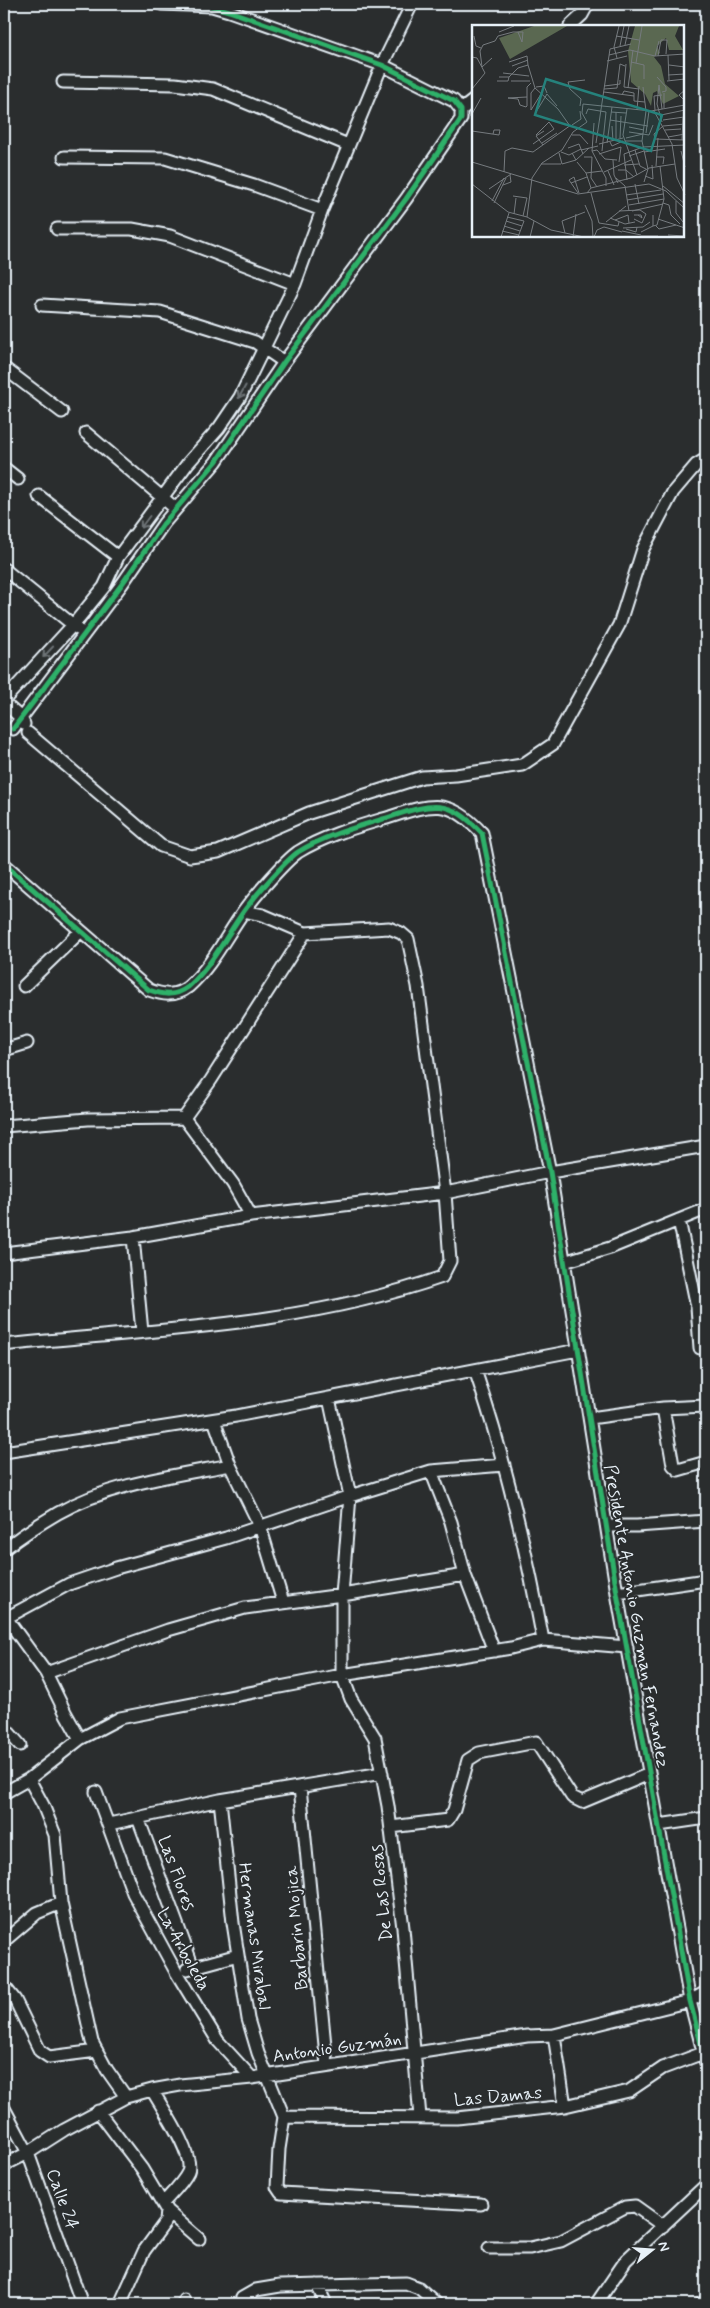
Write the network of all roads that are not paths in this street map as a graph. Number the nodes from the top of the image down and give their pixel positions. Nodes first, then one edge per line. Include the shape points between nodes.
1 (161, 4) edge
2 (412, 4) edge
3 (588, 4) edge
4 (571, 25) edge
5 (382, 65) junction
6 (63, 82) dead end
7 (472, 102) edge
8 (461, 110) junction
9 (348, 145) junction
10 (64, 158) dead end
11 (322, 210) junction
12 (57, 230) dead end
13 (295, 284) junction
14 (42, 305) dead end
15 (264, 349) junction
16 (284, 362) junction
17 (4, 368) edge
18 (62, 412) dead end
19 (86, 433) dead end
20 (706, 459) edge
21 (4, 468) edge
22 (18, 479) dead end
23 (40, 496) dead end
24 (163, 498) junction
25 (176, 509) junction
26 (118, 557) junction
27 (4, 569) edge
28 (73, 625) junction
29 (84, 634) junction
30 (4, 700) edge
31 (4, 704) edge
32 (21, 718) junction
33 (8, 725) edge
34 (28, 733) junction
35 (4, 864) edge
36 (244, 911) junction
37 (81, 931) junction
38 (305, 933) junction
39 (24, 986) dead end
40 (27, 1043) dead end
41 (4, 1050) edge
42 (184, 1118) junction
43 (4, 1126) edge
44 (706, 1146) edge
45 (550, 1172) junction
46 (445, 1193) junction
47 (706, 1209) edge
48 (251, 1216) junction
49 (679, 1220) junction
50 (133, 1238) junction
51 (4, 1253) edge
52 (564, 1262) junction
53 (142, 1332) junction
54 (4, 1345) edge
55 (700, 1348) dead end
56 (578, 1350) junction
57 (475, 1370) junction
58 (329, 1398) junction
59 (706, 1406) edge
60 (663, 1408) junction
61 (590, 1418) junction
62 (214, 1420) junction
63 (4, 1452) edge
64 (706, 1462) edge
65 (230, 1465) junction
66 (504, 1465) junction
67 (431, 1471) junction
68 (350, 1496) junction
69 (706, 1521) edge
70 (260, 1526) junction
71 (608, 1526) junction
72 (4, 1549) edge
73 (465, 1574) junction
74 (706, 1580) edge
75 (616, 1593) junction
76 (342, 1595) junction
77 (283, 1602) junction
78 (5, 1617) edge
79 (543, 1640) junction
80 (627, 1647) junction
81 (494, 1651) junction
82 (46, 1673) junction
83 (342, 1675) junction
84 (4, 1726) edge
85 (80, 1739) junction
86 (20, 1745) dead end
87 (382, 1772) junction
88 (650, 1774) junction
89 (29, 1779) junction
90 (300, 1787) junction
91 (96, 1792) dead end
92 (4, 1793) edge
93 (220, 1800) junction
94 (138, 1818) junction
95 (706, 1818) edge
96 (109, 1824) junction
97 (659, 1825) junction
98 (391, 1827) junction
99 (61, 1903) junction
100 (4, 1941) edge
101 (238, 1954) junction
102 (193, 1967) junction
103 (176, 1972) junction
104 (4, 1986) edge
105 (706, 1992) edge
106 (690, 2001) junction
107 (554, 2035) junction
108 (97, 2051) junction
109 (415, 2055) junction
110 (705, 2058) edge
111 (328, 2066) junction
112 (268, 2074) junction
113 (252, 2078) junction
114 (152, 2090) junction
115 (126, 2097) junction
116 (565, 2106) junction
117 (4, 2108) edge
118 (98, 2111) junction
119 (284, 2117) junction
120 (420, 2117) junction
121 (28, 2153) junction
122 (4, 2165) edge
123 (706, 2185) edge
124 (481, 2204) dead end
125 (165, 2207) junction
126 (663, 2226) junction
127 (200, 2239) dead end
128 (489, 2248) dead end
129 (318, 2285) junction
130 (706, 2300) edge
131 (82, 2304) edge
132 (120, 2304) edge
133 (239, 2304) edge
134 (326, 2304) edge
135 (438, 2304) edge
136 (596, 2304) edge
137 (701, 2304) edge

1 - 5 street via 212,6
2 - 5 street
3 - 4 street
5 - 8 street via 454,101
5 - 9 street
6 - 9 street via 213,88
7 - 8 street
8 - 16 street via 457,126 406,199
9 - 11 street
10 - 11 street via 165,158
11 - 13 street
12 - 13 street via 132,229 170,236
13 - 15 street
14 - 15 street via 160,312 255,342
15 - 16 street
15 -> 24 street via 240,397 219,428 188,462
16 - 25 street via 216,462
17 - 18 street
19 - 24 street
20 - 34 street via 696,465 673,492 643,549 619,625 553,744 522,765 422,777 309,813 218,852 190,856 160,846
21 - 22 street
23 - 26 street
24 - 25 street
24 -> 26 street
25 - 29 street
26 - 28 street via 104,587
27 - 28 street
28 - 29 street
28 -> 30 street
29 - 32 street
31 - 32 street
32 - 33 street
32 - 34 street
33 - 34 street
35 - 37 street, Presidente Antonio Guzman Fernandez
36 - 37 street, Presidente Antonio Guzman Fernandez via 215,956 188,987 174,994 161,995 149,990
36 - 38 street via 263,915
36 - 45 street, Presidente Antonio Guzman Fernandez via 298,853 348,830 424,806 451,808 468,818 482,833
37 - 39 street
38 - 42 street
38 - 46 street via 390,928 408,939 418,986
40 - 41 street
42 - 43 street via 88,1119
42 - 48 street via 233,1184
44 - 45 street
45 - 46 street
45 - 52 street, Presidente Antonio Guzman Fernandez
46 - 48 street
46 - 53 street via 450,1261 442,1278 405,1290 269,1318
47 - 49 street
48 - 50 street
49 - 52 street via 610,1248
49 - 55 street via 698,1307
50 - 51 street
50 - 53 street
52 - 56 street, Presidente Antonio Guzman Fernandez
53 - 54 street
56 - 57 street
56 - 61 street, Presidente Antonio Guzman Fernandez
57 - 58 street
57 - 66 street
58 - 62 street
58 - 68 street
59 - 60 street
60 - 61 street
60 - 64 street via 673,1465 681,1470
61 - 71 street, Presidente Antonio Guzman Fernandez
62 - 63 street
62 - 65 street
65 - 70 street
65 - 72 street via 156,1479 96,1497 59,1513
66 - 67 street
66 - 79 street
67 - 68 street
67 - 73 street
68 - 70 street
68 - 76 street
69 - 71 street
70 - 77 street
70 - 78 street via 69,1584
71 - 75 street, Presidente Antonio Guzman Fernandez
73 - 76 street
73 - 81 street
74 - 75 street
75 - 80 street, Presidente Antonio Guzman Fernandez
76 - 77 street
76 - 83 street
77 - 82 street via 245,1608 168,1630
78 - 82 street
79 - 80 street
79 - 81 street
80 - 88 street, Presidente Antonio Guzman Fernandez
81 - 83 street
82 - 85 street
83 - 85 street via 120,1718
83 - 87 street, De Las Rosas via 351,1699 375,1738
84 - 86 street
85 - 89 street
87 - 90 street
87 - 98 street, De Las Rosas
88 - 97 street, Presidente Antonio Guzman Fernandez
88 - 98 street via 582,1802 572,1797 536,1742 488,1752 468,1760 454,1810 448,1820
89 - 92 street
89 - 99 street via 55,1835
90 - 93 street
90 - 111 street, Barbarin Mojica
91 - 96 street, La Arboleda
93 - 94 street
93 - 101 street, Hermanas Mirabal
94 - 96 street
94 - 102 street, Las Flores
95 - 97 street
96 - 103 street, La Arboleda via 133,1893
97 - 106 street, Presidente Antonio Guzman Fernandez
98 - 109 street, De Las Rosas
99 - 100 street via 37,1914
99 - 108 street via 92,2042
101 - 102 street
101 - 112 street, Hermanas Mirabal via 248,2019
102 - 103 street
103 - 113 street, La Arboleda via 218,2041
104 - 108 street via 15,2000 40,2051 50,2057
105 - 106 street, Antonio Guzmán
106 - 107 street, Antonio Guzmán
106 - 110 street, Presidente Antonio Guzman Fernandez
107 - 109 street, Antonio Guzmán via 527,2036
107 - 116 street
108 - 115 street
109 - 111 street, Antonio Guzmán
109 - 120 street, De Las Rosas
110 - 116 street, Las Damas via 663,2068 629,2092
111 - 112 street, Antonio Guzmán
112 - 113 street, Antonio Guzmán
112 - 119 street, Hermanas Mirabal
113 - 114 street, Antonio Guzmán
114 - 115 street, Antonio Guzmán
114 - 125 street via 189,2163 188,2172
115 - 118 street, Antonio Guzmán
116 - 120 street, Las Damas via 457,2118
117 - 121 street, Calle 24
118 - 121 street, Antonio Guzmán
118 - 125 street via 142,2169
119 - 120 street, Las Damas
119 - 124 street via 279,2149 278,2187 281,2193
121 - 122 street, Antonio Guzmán
121 - 131 street, Calle 24
123 - 126 street
125 - 127 street
125 - 132 street via 166,2221 144,2251
126 - 128 street via 635,2206 625,2207 561,2241 530,2248
126 - 136 street via 626,2260
129 - 133 street via 256,2290 242,2298
129 - 134 street
129 - 135 street via 406,2283 419,2288
130 - 137 street

